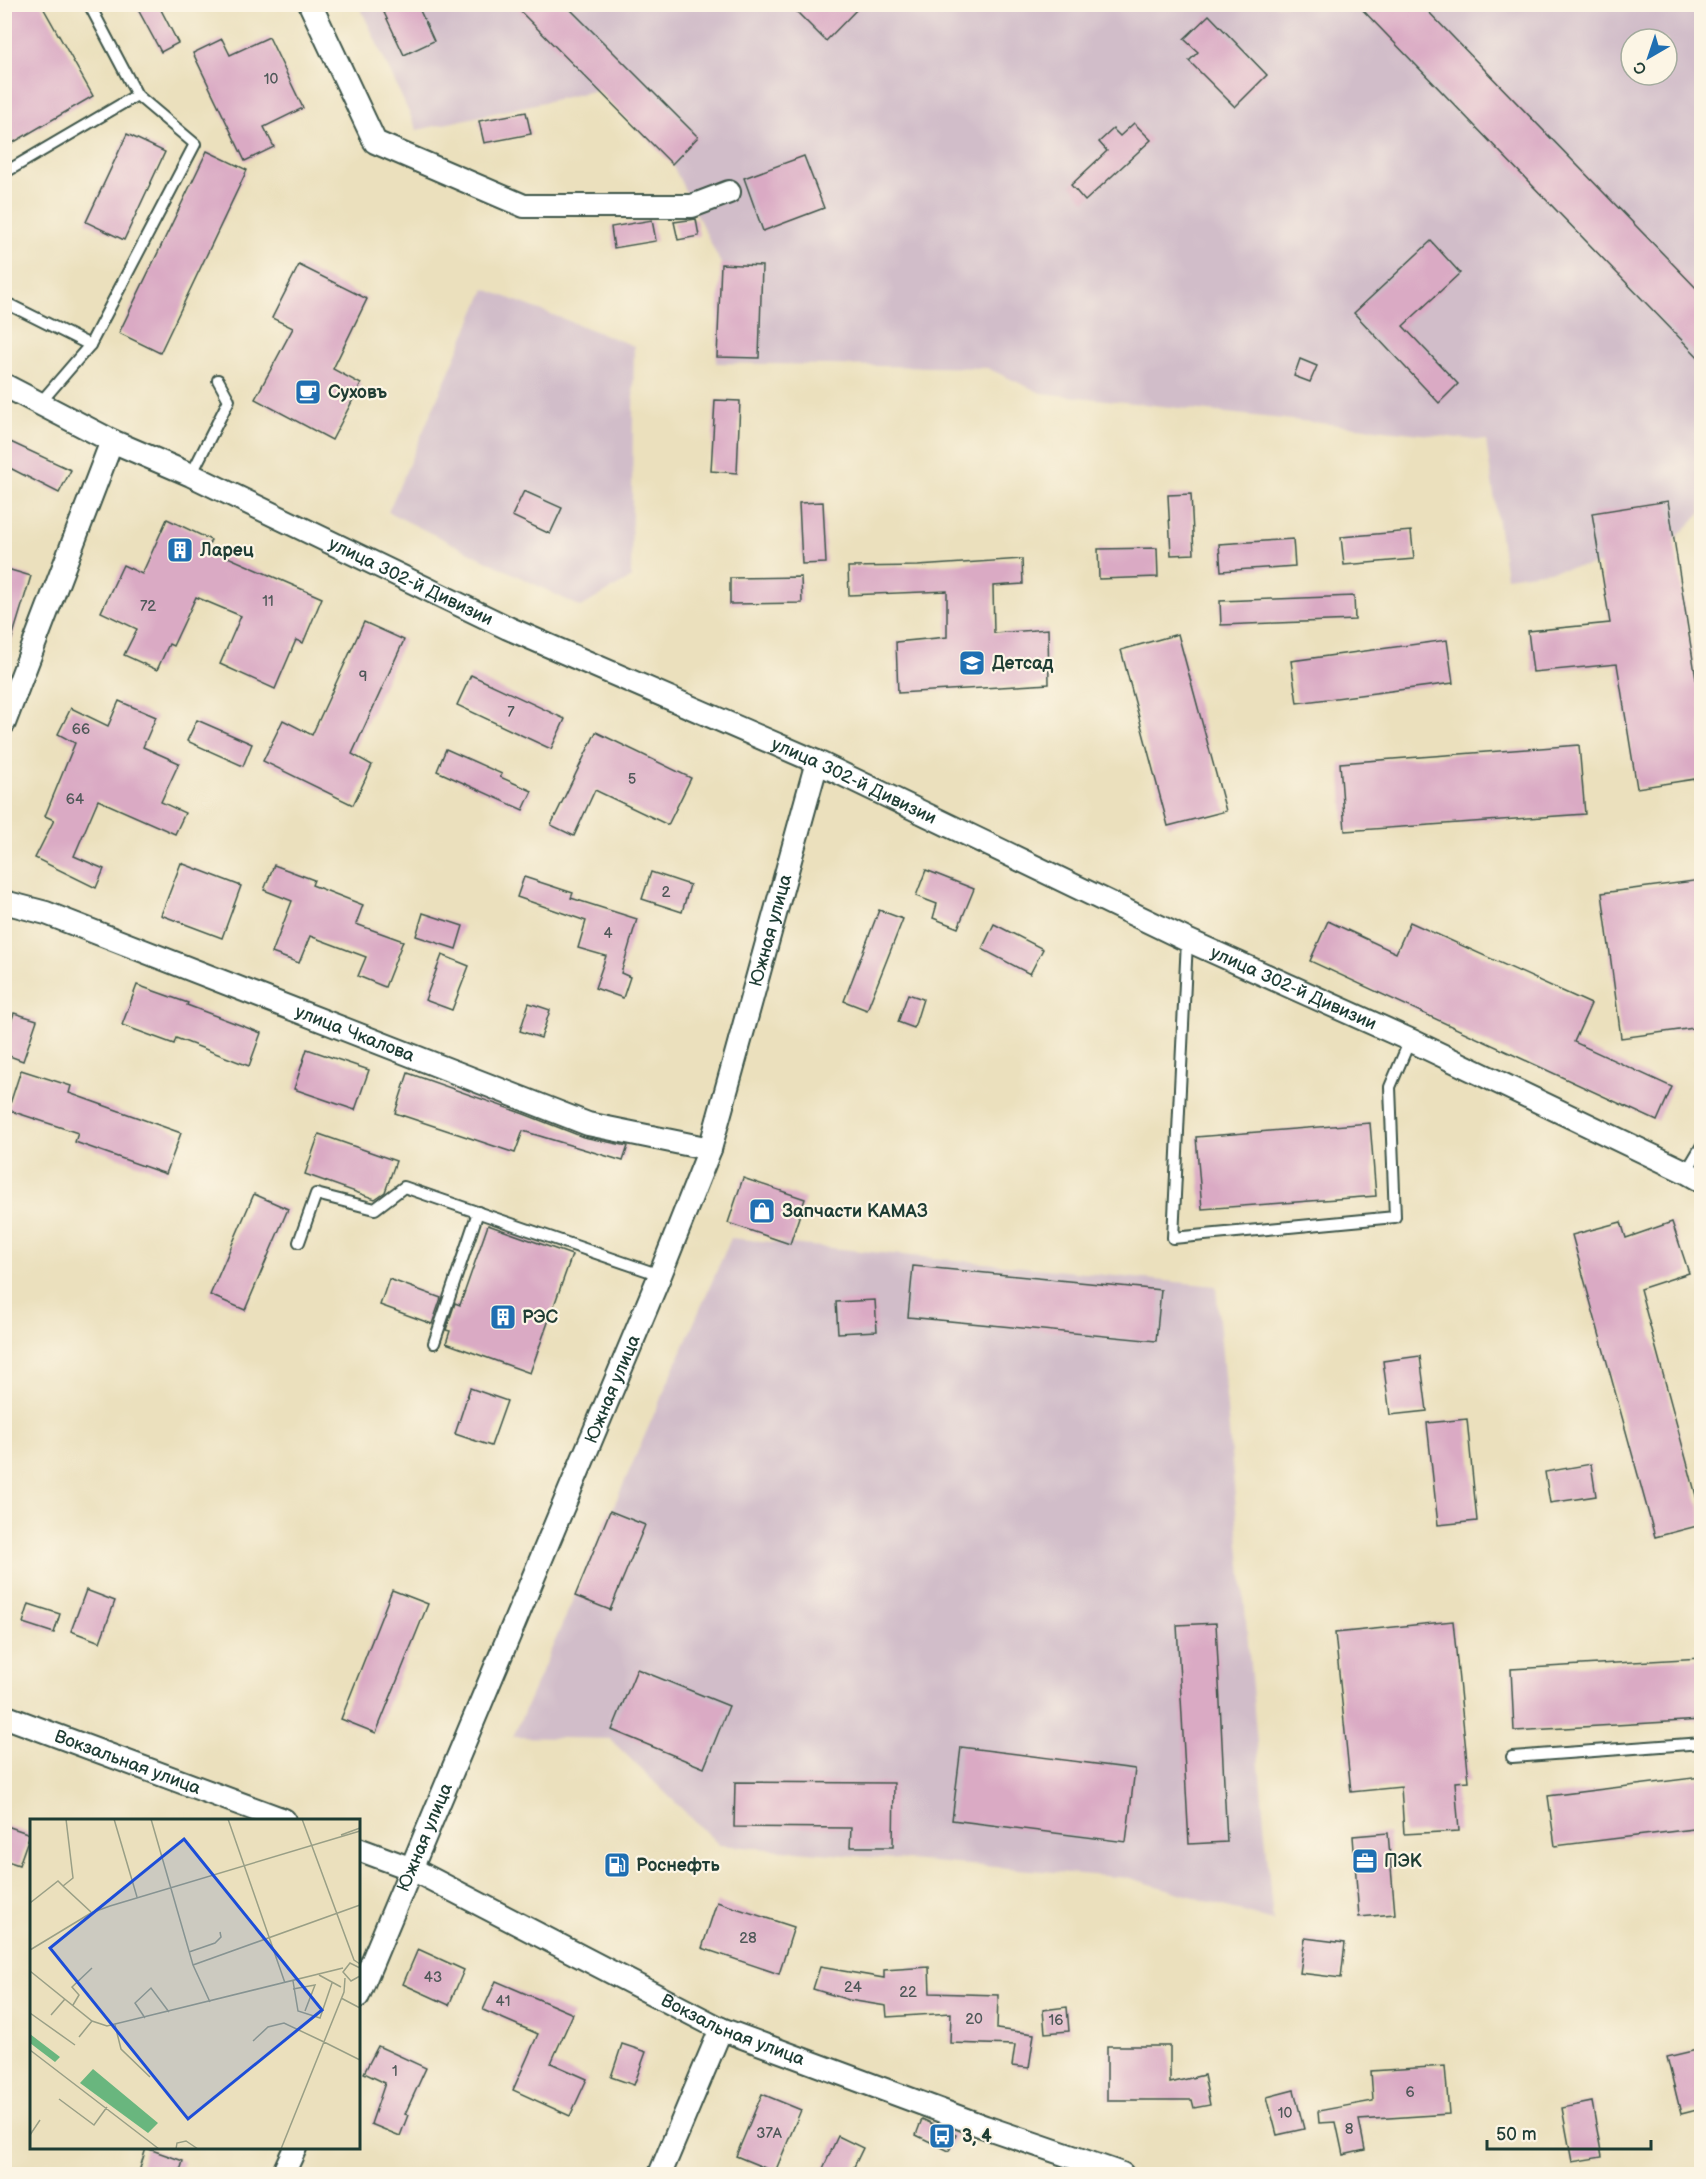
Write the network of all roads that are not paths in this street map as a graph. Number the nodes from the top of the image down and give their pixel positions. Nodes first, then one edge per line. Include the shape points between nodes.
1 (89, 4) edge
2 (310, 4) edge
3 (137, 95) junction
4 (4, 173) edge
5 (729, 192) dead end
6 (4, 302) edge
7 (90, 345) junction
8 (218, 380) dead end
9 (4, 386) edge
10 (40, 403) junction
11 (112, 441) junction
12 (191, 475) junction
13 (4, 723) edge
14 (817, 762) junction
15 (4, 902) edge
16 (1187, 940) junction
17 (1410, 1040) junction
18 (1701, 1145) edge
19 (710, 1149) junction
20 (1694, 1177) edge
21 (478, 1212) junction
22 (299, 1242) dead end
23 (660, 1275) junction
24 (434, 1343) dead end
25 (4, 1716) edge
26 (1701, 1743) edge
27 (1512, 1757) dead end
28 (279, 1819) edge
29 (360, 1850) edge
30 (412, 1869) junction
31 (360, 1991) edge
32 (721, 2029) junction
33 (295, 2149) edge
34 (283, 2175) edge
35 (660, 2175) edge
36 (1122, 2175) edge

1 - 3 lane
2 - 5 street via 375,142 524,206 692,206
3 - 4 lane
3 - 7 lane via 195,144
6 - 7 lane
7 - 10 lane
8 - 12 lane via 229,400
9 - 10 street, улица 302-й Дивизии
10 - 11 street, улица 302-й Дивизии
11 - 12 street, улица 302-й Дивизии
11 - 13 street
12 - 14 street, улица 302-й Дивизии via 508,628
14 - 16 street, улица 302-й Дивизии
14 - 19 street, Южная улица
15 - 19 street, улица Чкалова via 46,913 588,1124
16 - 17 street, улица 302-й Дивизии
16 - 17 lane via 1173,1238 1395,1217 1390,1088
17 - 20 street, улица 302-й Дивизии
18 - 20 lane
19 - 23 street, Южная улица
21 - 22 lane via 404,1187 375,1209 316,1194
21 - 23 lane
21 - 24 lane
23 - 30 street, Южная улица
25 - 28 street, Вокзальная улица
26 - 27 lane
29 - 30 street, Вокзальная улица
30 - 31 street, Южная улица
30 - 32 street, Вокзальная улица
32 - 35 street
32 - 36 street, Вокзальная улица
33 - 34 street

